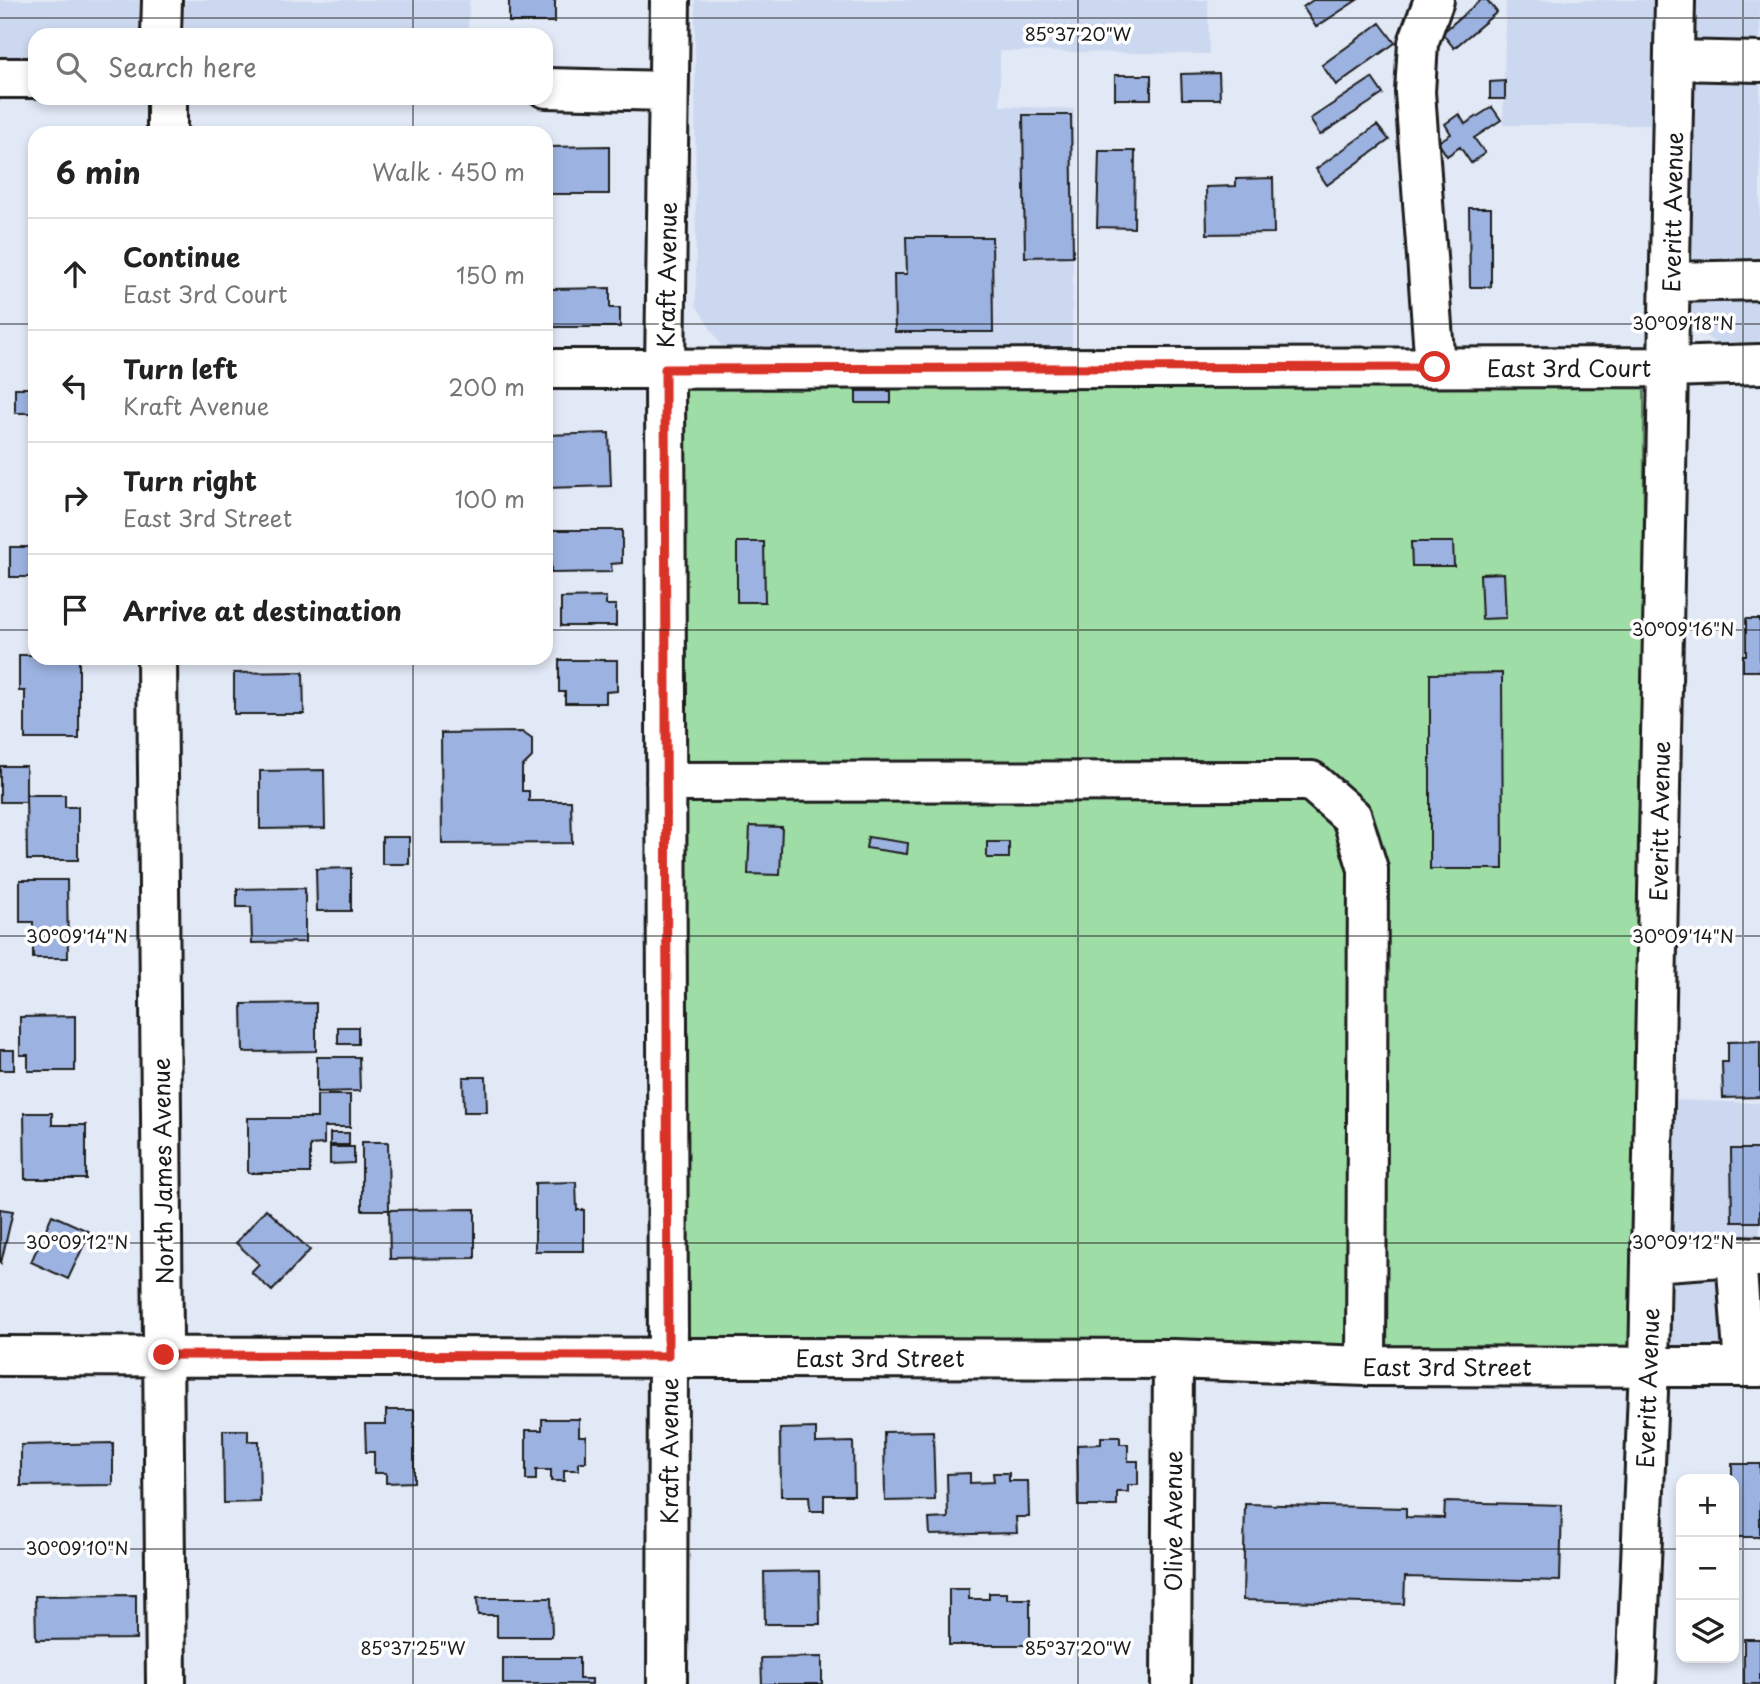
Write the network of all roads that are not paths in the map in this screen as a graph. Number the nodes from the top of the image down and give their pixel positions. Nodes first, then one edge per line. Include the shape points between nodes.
1 (162, 0) edge
2 (670, 0) edge
3 (1434, 0) edge
4 (1675, 0) edge
5 (161, 28) edge
6 (1675, 60) junction
7 (1760, 62) edge
8 (0, 78) edge
9 (28, 79) edge
10 (553, 88) edge
11 (668, 90) junction
12 (167, 105) edge
13 (167, 126) edge
14 (1760, 280) edge
15 (1670, 282) junction
16 (1760, 364) edge
17 (1435, 367) junction
18 (1669, 367) junction
19 (553, 369) edge
20 (665, 369) junction
21 (157, 665) edge
22 (666, 782) junction
23 (1748, 1256) edge
24 (1651, 1262) junction
25 (164, 1355) junction
26 (0, 1356) edge
27 (668, 1356) junction
28 (1173, 1359) junction
29 (1366, 1366) junction
30 (1649, 1367) junction
31 (1752, 1367) edge
32 (166, 1684) edge
33 (667, 1684) edge
34 (1171, 1684) edge
35 (1636, 1684) edge

1 - 5 street
2 - 11 street, Kraft Avenue
3 - 17 street via 1418,43 1415,92
4 - 6 street, Everitt Avenue
6 - 7 street
6 - 15 street, Everitt Avenue
8 - 9 street
10 - 11 street
11 - 20 street, Kraft Avenue
12 - 13 street
14 - 15 street
15 - 18 street, Everitt Avenue
16 - 18 street, East 3rd Court
17 - 18 street, East 3rd Court
17 - 20 street, East 3rd Court
18 - 24 street, Everitt Avenue
19 - 20 street, East 3rd Court
20 - 22 street, Kraft Avenue
21 - 25 street, North James Avenue
22 - 27 street, Kraft Avenue
22 - 29 street via 1311,781 1352,817 1368,869
23 - 24 street
23 - 31 street
24 - 30 street, Everitt Avenue
25 - 26 street, East 3rd Street
25 - 27 street, East 3rd Street
25 - 32 street, North James Avenue
27 - 28 street, East 3rd Street
27 - 33 street, Kraft Avenue
28 - 29 street, East 3rd Street
28 - 34 street, Olive Avenue
29 - 30 street, East 3rd Street
30 - 31 street, East 3rd Street
30 - 35 street, Everitt Avenue

